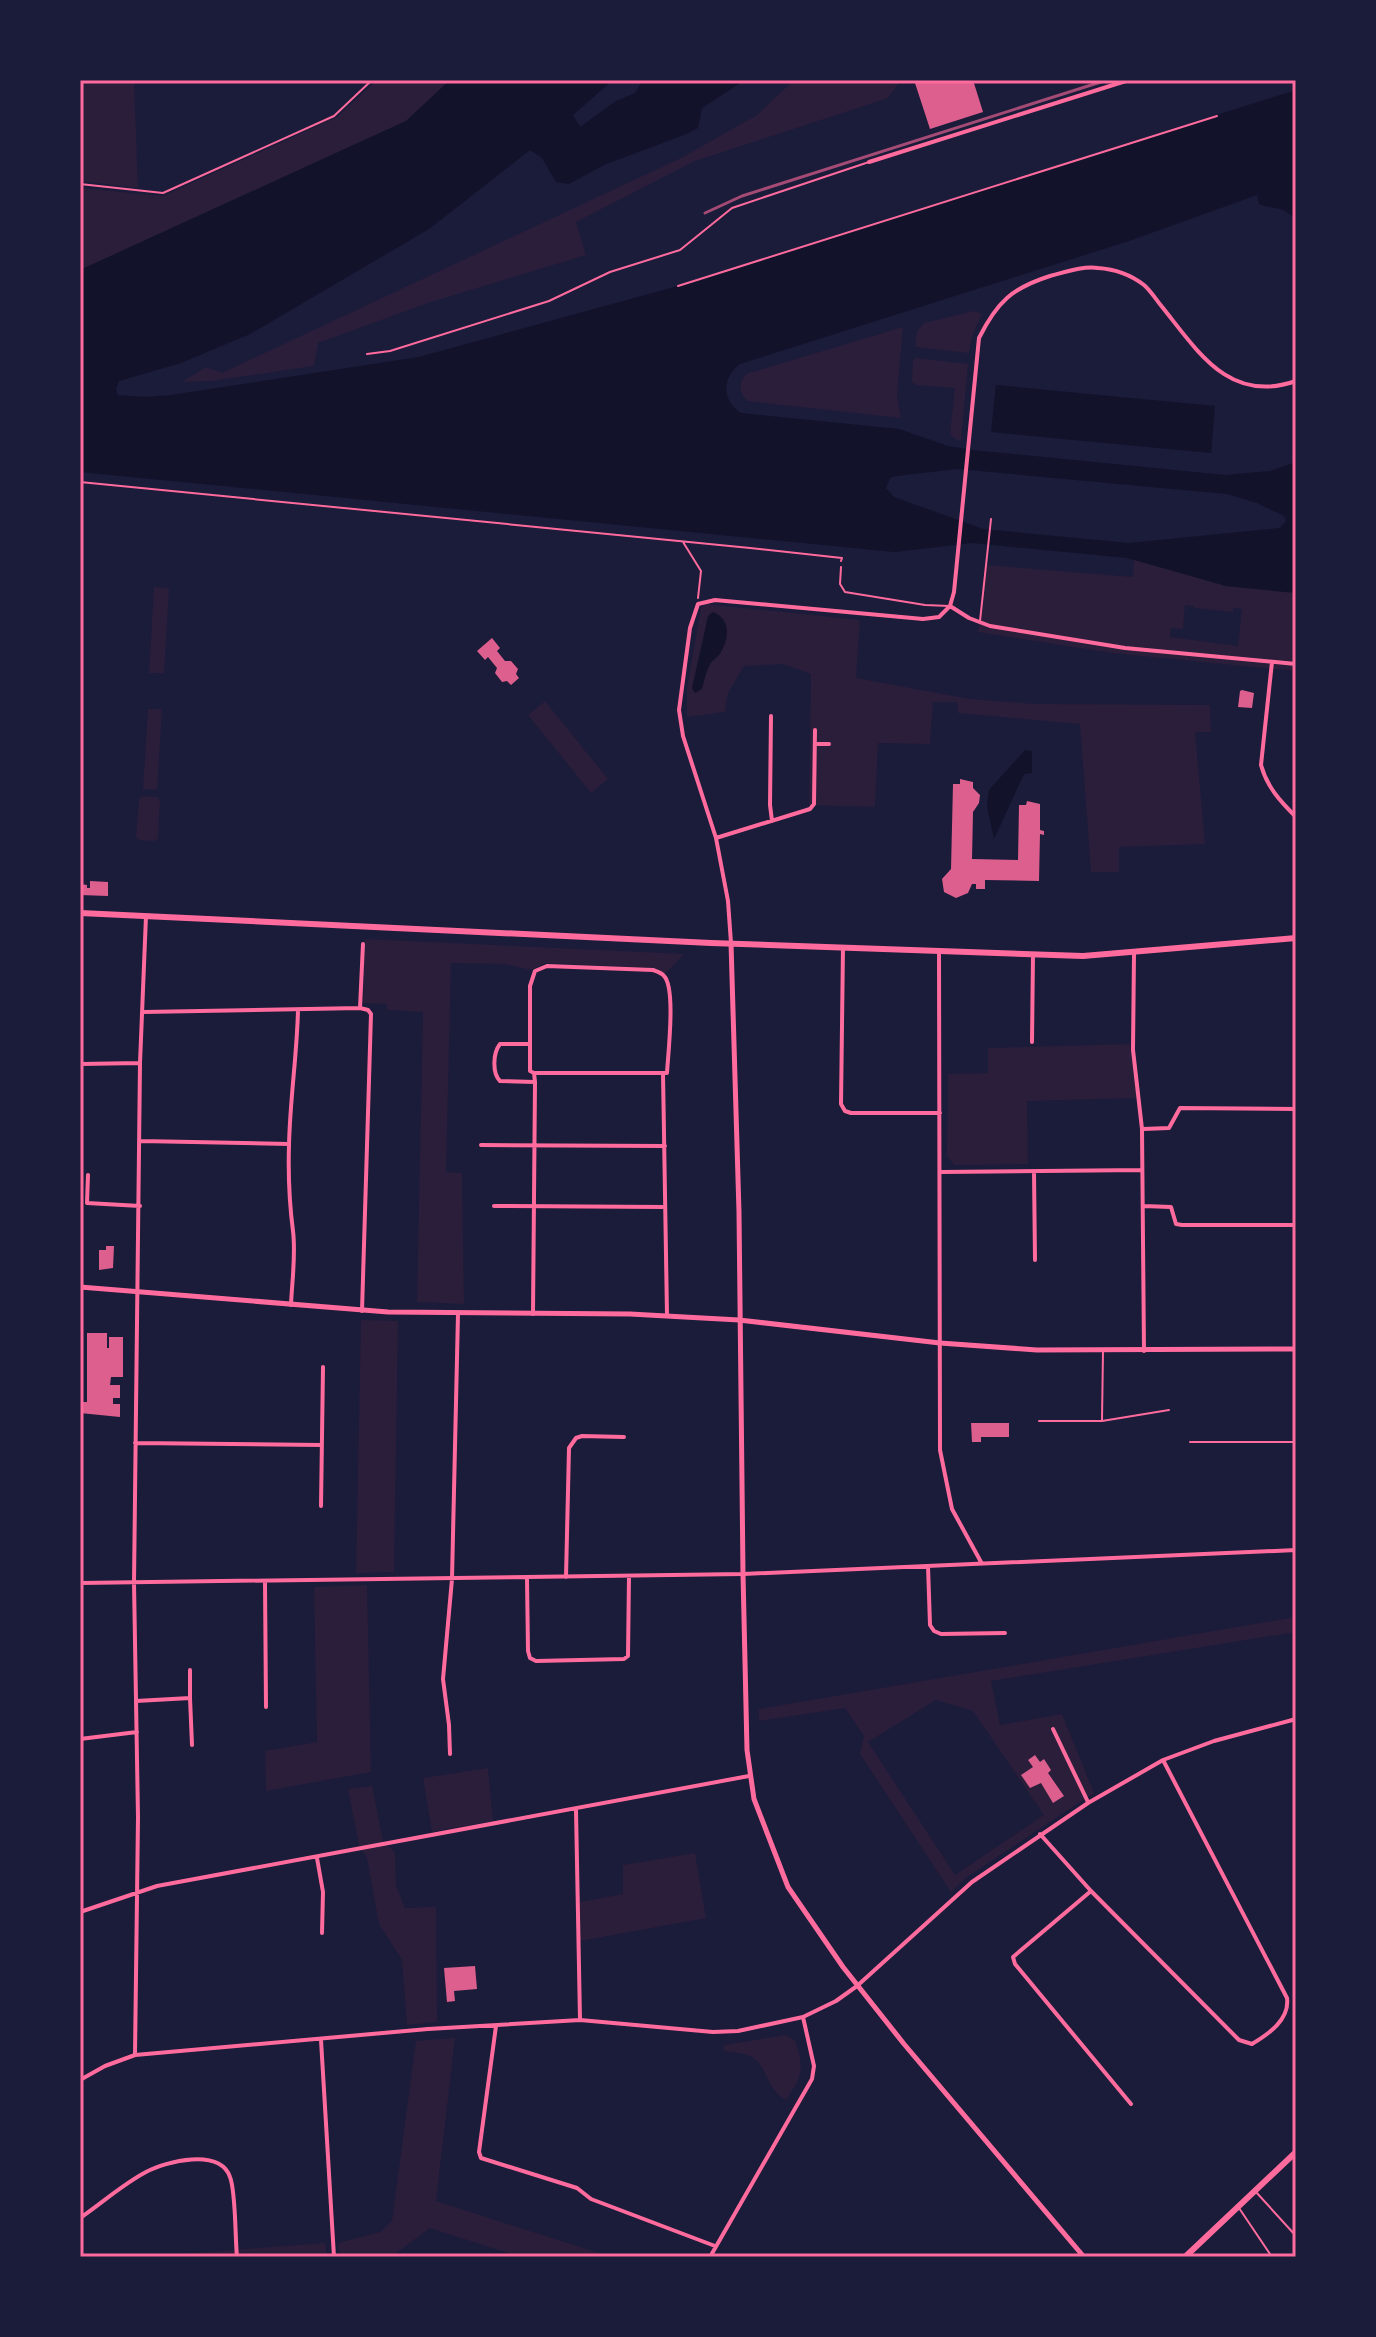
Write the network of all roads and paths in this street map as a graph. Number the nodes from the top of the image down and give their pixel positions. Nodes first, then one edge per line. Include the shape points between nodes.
1 (372, 80) edge
2 (1129, 80) edge
3 (1217, 116) dead end
4 (869, 162) joint
5 (80, 184) edge
6 (678, 286) dead end
7 (367, 354) dead end
8 (1296, 381) edge
9 (80, 482) edge
10 (991, 519) dead end
11 (682, 541) junction
12 (841, 567) joint
13 (698, 604) junction
14 (950, 606) junction
15 (979, 623) junction
16 (1272, 662) junction
17 (1296, 664) edge
18 (771, 716) dead end
19 (815, 730) dead end
20 (816, 744) junction
21 (829, 744) dead end
22 (1296, 817) edge
23 (772, 821) junction
24 (716, 838) junction
25 (80, 913) edge
26 (146, 916) junction
27 (1296, 938) edge
28 (731, 943) junction
29 (363, 944) dead end
30 (843, 947) junction
31 (939, 951) junction
32 (1033, 954) junction
33 (1134, 954) junction
34 (360, 1008) junction
35 (298, 1010) junction
36 (143, 1012) junction
37 (1032, 1042) dead end
38 (530, 1044) junction
39 (140, 1063) junction
40 (80, 1064) edge
41 (534, 1073) junction
42 (663, 1073) junction
43 (535, 1082) junction
44 (1296, 1109) edge
45 (940, 1113) junction
46 (1142, 1129) junction
47 (141, 1141) junction
48 (289, 1144) junction
49 (481, 1145) dead end
50 (534, 1146) junction
51 (665, 1146) junction
52 (1142, 1170) junction
53 (940, 1172) junction
54 (1034, 1172) junction
55 (88, 1175) dead end
56 (140, 1206) junction
57 (494, 1206) dead end
58 (1143, 1206) junction
59 (534, 1207) junction
60 (665, 1207) junction
61 (1296, 1225) edge
62 (1035, 1260) dead end
63 (80, 1287) edge
64 (137, 1290) junction
65 (291, 1305) junction
66 (362, 1311) junction
67 (458, 1314) junction
68 (533, 1314) junction
69 (667, 1315) junction
70 (739, 1320) junction
71 (940, 1343) junction
72 (1296, 1349) edge
73 (1103, 1351) junction
74 (1144, 1351) junction
75 (323, 1367) dead end
76 (1169, 1410) dead end
77 (1039, 1421) dead end
78 (1102, 1421) junction
79 (624, 1437) dead end
80 (1190, 1442) dead end
81 (1296, 1442) edge
82 (135, 1443) junction
83 (322, 1445) junction
84 (321, 1506) dead end
85 (1296, 1550) edge
86 (981, 1562) junction
87 (927, 1565) junction
88 (743, 1574) junction
89 (629, 1576) junction
90 (527, 1578) junction
91 (566, 1578) junction
92 (452, 1579) junction
93 (265, 1582) junction
94 (80, 1583) edge
95 (134, 1583) junction
96 (1005, 1633) dead end
97 (190, 1670) dead end
98 (190, 1698) junction
99 (136, 1701) junction
100 (266, 1707) dead end
101 (1296, 1719) edge
102 (1053, 1729) dead end
103 (137, 1732) junction
104 (80, 1739) edge
105 (192, 1745) dead end
106 (450, 1754) dead end
107 (1163, 1760) junction
108 (749, 1776) junction
109 (1088, 1803) junction
110 (576, 1810) junction
111 (1040, 1834) junction
112 (317, 1858) junction
113 (138, 1891) junction
114 (1091, 1891) junction
115 (80, 1912) edge
116 (322, 1933) dead end
117 (857, 1986) junction
118 (803, 2017) junction
119 (580, 2020) junction
120 (496, 2026) junction
121 (321, 2040) junction
122 (135, 2055) junction
123 (80, 2080) edge
124 (1131, 2104) dead end
125 (1296, 2152) edge
126 (1256, 2191) junction
127 (1238, 2207) junction
128 (80, 2218) edge
129 (1296, 2236) edge
130 (715, 2246) junction
131 (237, 2257) edge
132 (334, 2257) edge
133 (710, 2257) edge
134 (1084, 2257) edge
135 (1185, 2257) edge
136 (1272, 2257) edge

1 - 5 lane via 334,116 163,193
2 - 4 street
3 - 6 path
4 - 7 lane via 732,208 680,250 610,272 549,301
8 - 14 street via 1258,387 1228,378 1203,358 1146,286 1131,277 1097,267 1022,286 991,313 979,338
9 - 11 path
10 - 15 lane
11 - 12 path via 842,558
11 - 13 path via 701,571
12 - 14 lane via 845,592
13 - 14 street via 715,600 923,619 939,617
13 - 24 street via 679,710
14 - 15 street
15 - 16 street via 1125,648
16 - 17 street
16 - 22 street via 1261,765 1275,795
18 - 23 street
19 - 20 street
20 - 21 street
20 - 23 street via 814,804
23 - 24 street
24 - 28 street
25 - 26 main road
26 - 28 main road
26 - 36 street
27 - 33 main road
28 - 30 main road
28 - 70 street
29 - 34 street
30 - 31 main road
30 - 45 street via 845,1111
31 - 32 main road
31 - 45 street
32 - 33 main road
32 - 37 street
33 - 46 street via 1133,1050
34 - 35 street
34 - 66 street via 371,1014
35 - 36 street
35 - 48 street
36 - 39 street
38 - 41 street
38 - 42 street via 531,978 540,967 653,970 665,976 669,988
38 - 43 street via 500,1044 495,1073 505,1083
39 - 40 street
39 - 47 street
41 - 42 street
41 - 43 street
42 - 51 street
43 - 50 street
44 - 46 street via 1180,1108 1169,1128
45 - 53 street
46 - 52 street
47 - 48 street
47 - 56 street
48 - 65 street
49 - 50 street
50 - 51 street
50 - 59 street
51 - 60 street
52 - 54 street
52 - 58 street
53 - 54 street
53 - 71 street
54 - 62 street
55 - 56 street via 87,1203
56 - 64 street
57 - 59 street
58 - 61 street via 1171,1207 1176,1224
58 - 74 street
59 - 60 street
59 - 68 street
60 - 69 street
63 - 64 street
64 - 65 street
64 - 82 street
65 - 66 street
66 - 67 street
67 - 68 street
67 - 92 street
68 - 69 street
69 - 70 street
70 - 71 street
70 - 88 street
71 - 73 street
71 - 86 street via 944,1481 952,1509
72 - 74 street
73 - 74 street
73 - 78 lane
75 - 83 street
76 - 78 lane
77 - 78 lane
79 - 91 street via 582,1436 569,1448
80 - 81 lane
82 - 83 street
82 - 95 street
83 - 84 street
85 - 86 street
86 - 87 street
87 - 88 street
87 - 96 street via 934,1631
88 - 89 street
88 - 108 street
89 - 90 street via 628,1656 536,1661 528,1651
89 - 91 street
90 - 91 street
90 - 92 street
92 - 93 street
92 - 106 street via 443,1679
93 - 95 street
93 - 100 street
94 - 95 street
95 - 99 street
97 - 98 street
98 - 99 street
98 - 105 street
99 - 103 street
101 - 107 street
102 - 109 street
103 - 104 street
103 - 113 street
107 - 109 street
107 - 114 street via 1287,1998 1283,2019 1257,2041 1243,2043
108 - 110 street
108 - 117 street via 788,1887
109 - 111 street
110 - 112 street
110 - 119 street
111 - 114 street
111 - 117 street via 972,1882
112 - 113 street
112 - 116 street
113 - 115 street
113 - 122 street
114 - 124 street via 1013,1957 1046,2005
117 - 118 street
117 - 134 street
118 - 119 street via 722,2032
118 - 130 street via 812,2079
119 - 120 street
120 - 121 street
120 - 130 street via 481,2158 577,2188 591,2199
121 - 122 street
121 - 132 street
122 - 123 street
125 - 126 main road
126 - 127 main road
126 - 129 lane
127 - 135 main road
127 - 136 lane
128 - 131 street via 148,2171 185,2159 211,2160 230,2175
130 - 133 street

